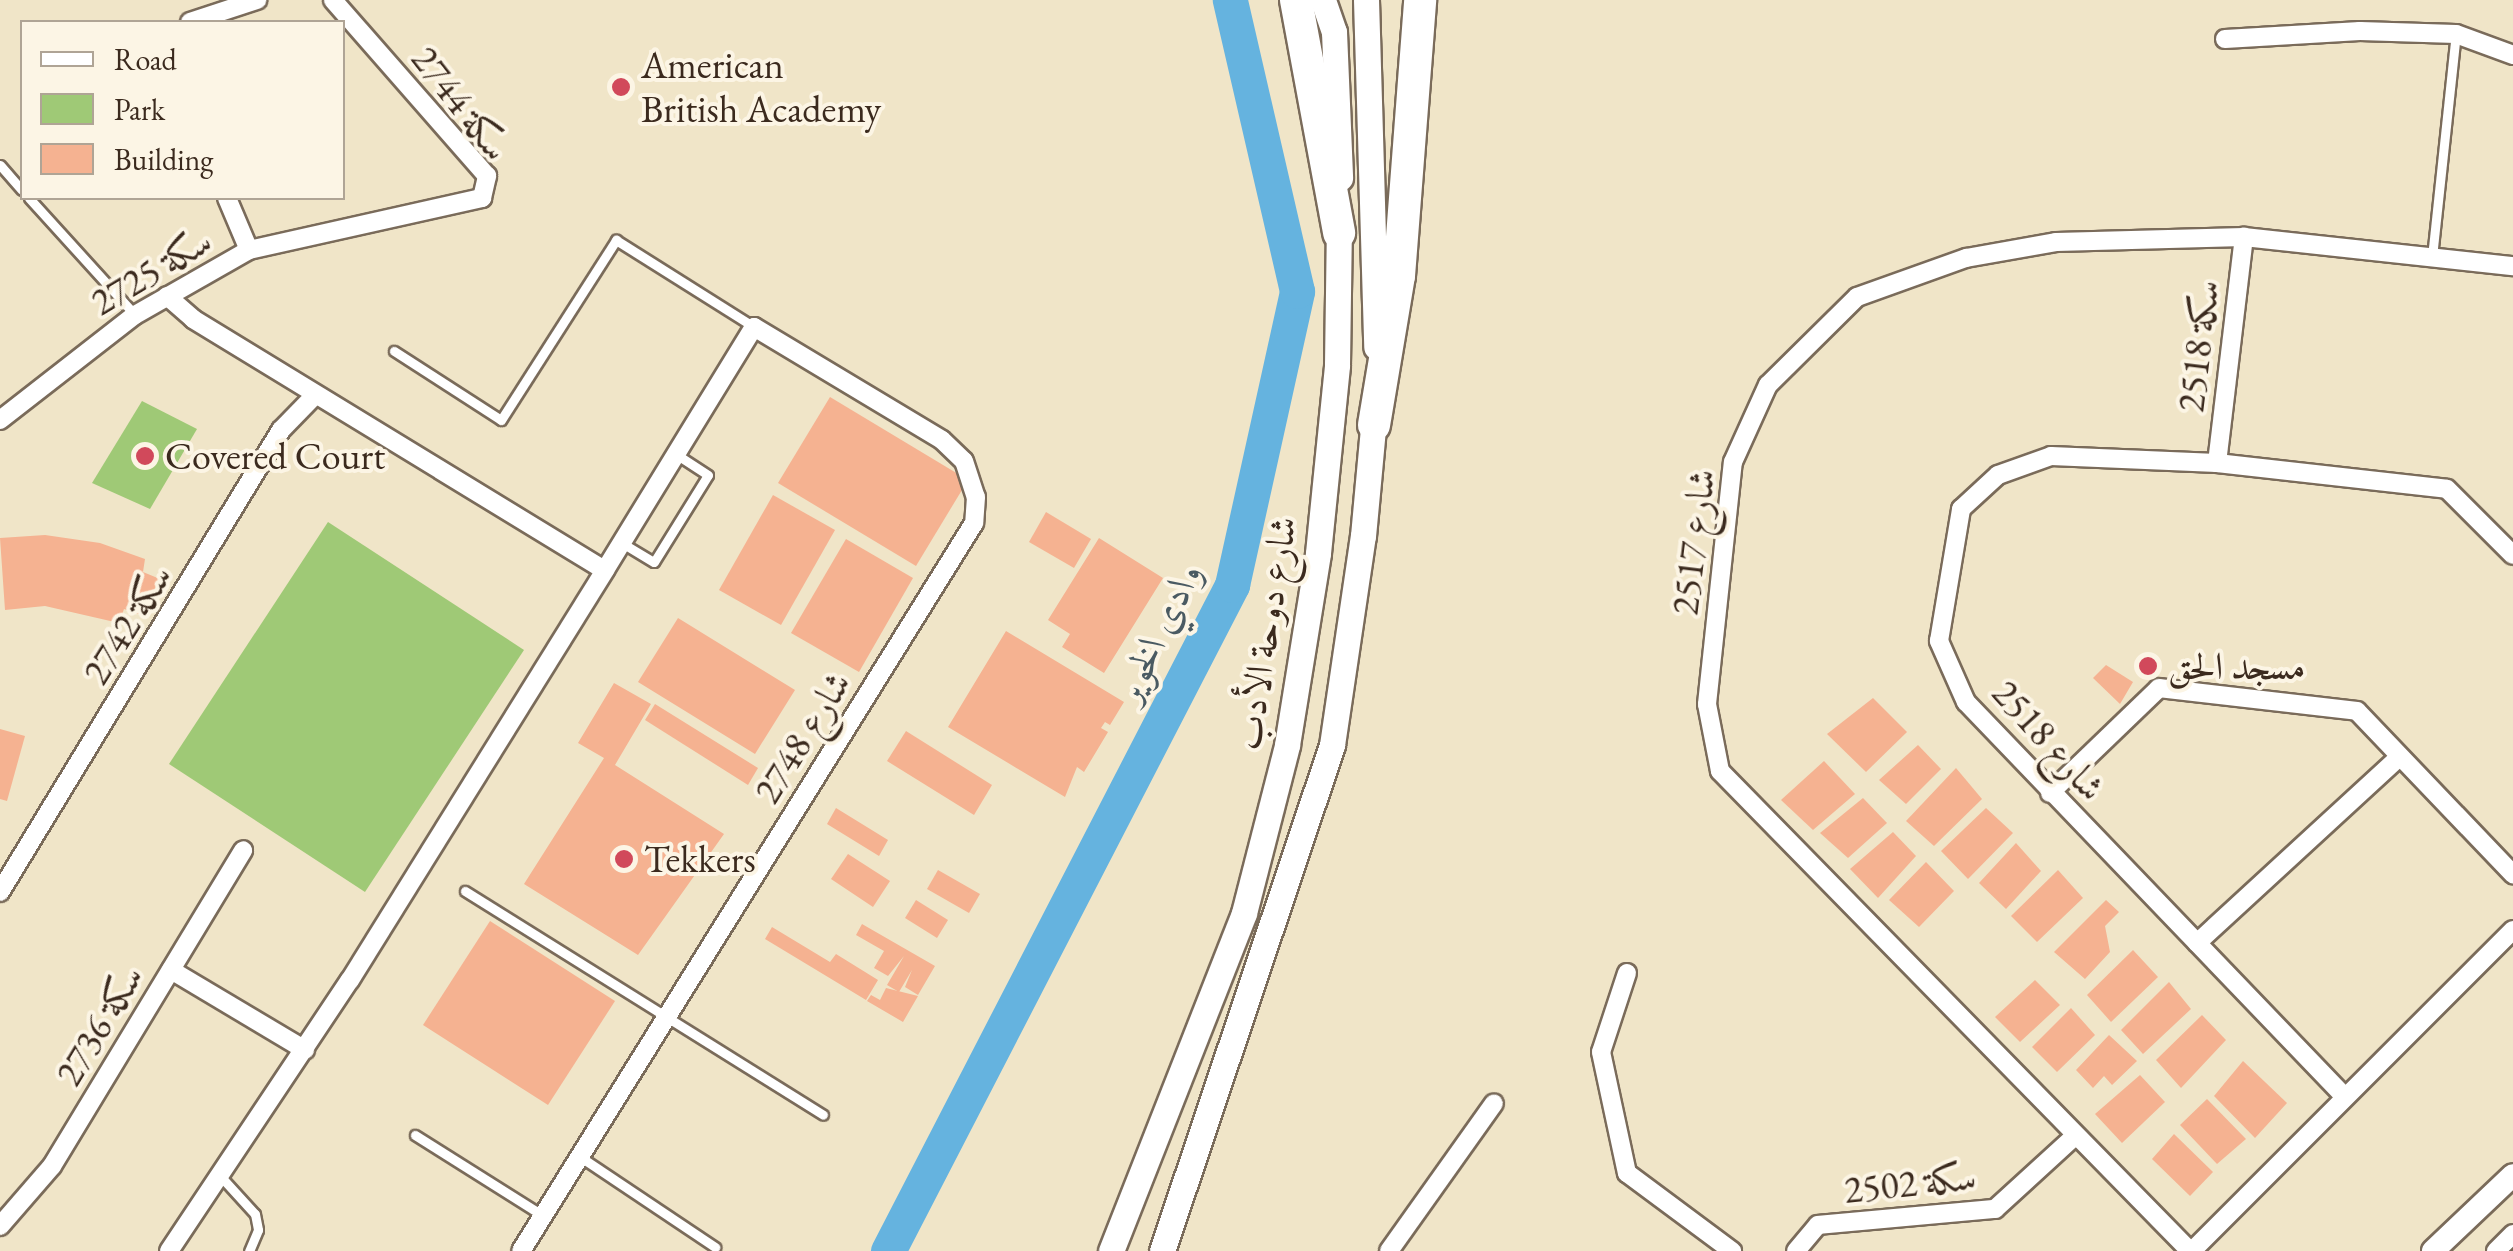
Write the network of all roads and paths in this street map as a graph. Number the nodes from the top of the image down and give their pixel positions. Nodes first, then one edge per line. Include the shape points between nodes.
1 (257, 0) edge
2 (333, 0) edge
3 (1296, 0) edge
4 (1323, 0) edge
5 (1366, 0) edge
6 (1420, 0) edge
7 (237, 6) junction
8 (196, 20) edge
9 (225, 20) edge
10 (2456, 34) junction
11 (2225, 39) dead end
12 (2513, 55) edge
13 (0, 164) edge
14 (20, 188) edge
15 (32, 200) edge
16 (228, 200) edge
17 (477, 201) joint
18 (1339, 234) junction
19 (2244, 237) junction
20 (249, 250) junction
21 (2432, 257) junction
22 (2513, 266) edge
23 (167, 296) junction
24 (135, 316) junction
25 (754, 327) junction
26 (394, 350) dead end
27 (315, 394) junction
28 (0, 420) edge
29 (1374, 425) junction
30 (676, 456) junction
31 (2216, 463) junction
32 (622, 544) junction
33 (2513, 556) edge
34 (605, 570) junction
35 (2399, 757) junction
36 (2050, 792) junction
37 (243, 850) dead end
38 (2513, 874) edge
39 (0, 892) edge
40 (465, 892) dead end
41 (2513, 930) edge
42 (2196, 942) junction
43 (171, 970) junction
44 (1627, 973) dead end
45 (667, 1015) junction
46 (305, 1050) junction
47 (2344, 1096) junction
48 (1494, 1103) dead end
49 (823, 1116) dead end
50 (415, 1135) dead end
51 (2074, 1136) junction
52 (579, 1156) junction
53 (2513, 1175) edge
54 (222, 1179) junction
55 (542, 1215) junction
56 (0, 1226) edge
57 (2512, 1236) edge
58 (716, 1247) dead end
59 (169, 1251) edge
60 (249, 1251) edge
61 (521, 1251) edge
62 (1111, 1251) edge
63 (1162, 1251) edge
64 (1389, 1251) edge
65 (1732, 1251) edge
66 (1796, 1251) edge
67 (2191, 1251) edge
68 (2433, 1251) edge
69 (2496, 1251) edge

1 - 7 street
2 - 17 street, سكة 2744 via 487,176
3 - 18 highway
4 - 18 main road, شارع دوحة الأدب via 1334,32
5 - 29 main road via 1377,249
6 - 29 highway via 1400,276
7 - 8 street
7 - 9 street
10 - 11 street via 2360,31
10 - 12 street
10 - 21 lane
13 - 14 lane
15 - 24 lane
16 - 20 street
17 - 20 street, سكة 2725
18 - 62 main road, شارع دوحة الأدب via 1337,366 1322,518 1280,778 1244,913
19 - 21 street, 2517 شارع
19 - 31 street, سكة 2518
19 - 51 street, 2517 شارع via 2056,242 1966,258 1858,297 1768,384 1733,462 1707,704 1720,771
20 - 23 street, سكة 2725
21 - 22 street, 2517 شارع
23 - 24 street, سكة 2725
23 - 27 street
24 - 28 street, سكة 2725
25 - 26 lane via 616,240 502,420
25 - 30 street
25 - 45 street, شارع 2748 via 942,440 964,462 976,497 974,523
27 - 34 street
27 - 39 street, سكة 2742 via 281,430
29 - 63 main road via 1332,745
30 - 32 street
30 - 32 lane via 708,475 654,562
31 - 33 street, 2518 شارع via 2447,489
31 - 36 street, 2518 شارع via 2051,456 1998,475 1961,509 1940,641 1966,702
32 - 34 street
34 - 46 street
35 - 36 street via 2357,711 2159,688
35 - 38 street
35 - 42 street
36 - 42 street, 2518 شارع
37 - 43 street, سكة 2736
40 - 45 lane
41 - 47 street
42 - 47 street, 2518 شارع
43 - 46 street
43 - 56 street, سكة 2736 via 52,1166
44 - 65 street via 1601,1052 1627,1173
45 - 49 lane
45 - 52 street, شارع 2748
46 - 54 street
47 - 67 street
48 - 64 street
50 - 55 lane
51 - 66 street, 2502 سكة via 1996,1209 1818,1225
51 - 67 street, 2517 شارع
52 - 55 street, شارع 2748
52 - 58 lane
53 - 68 street
54 - 59 street
54 - 60 lane via 254,1214 258,1230
55 - 61 street, شارع 2748
57 - 69 street

